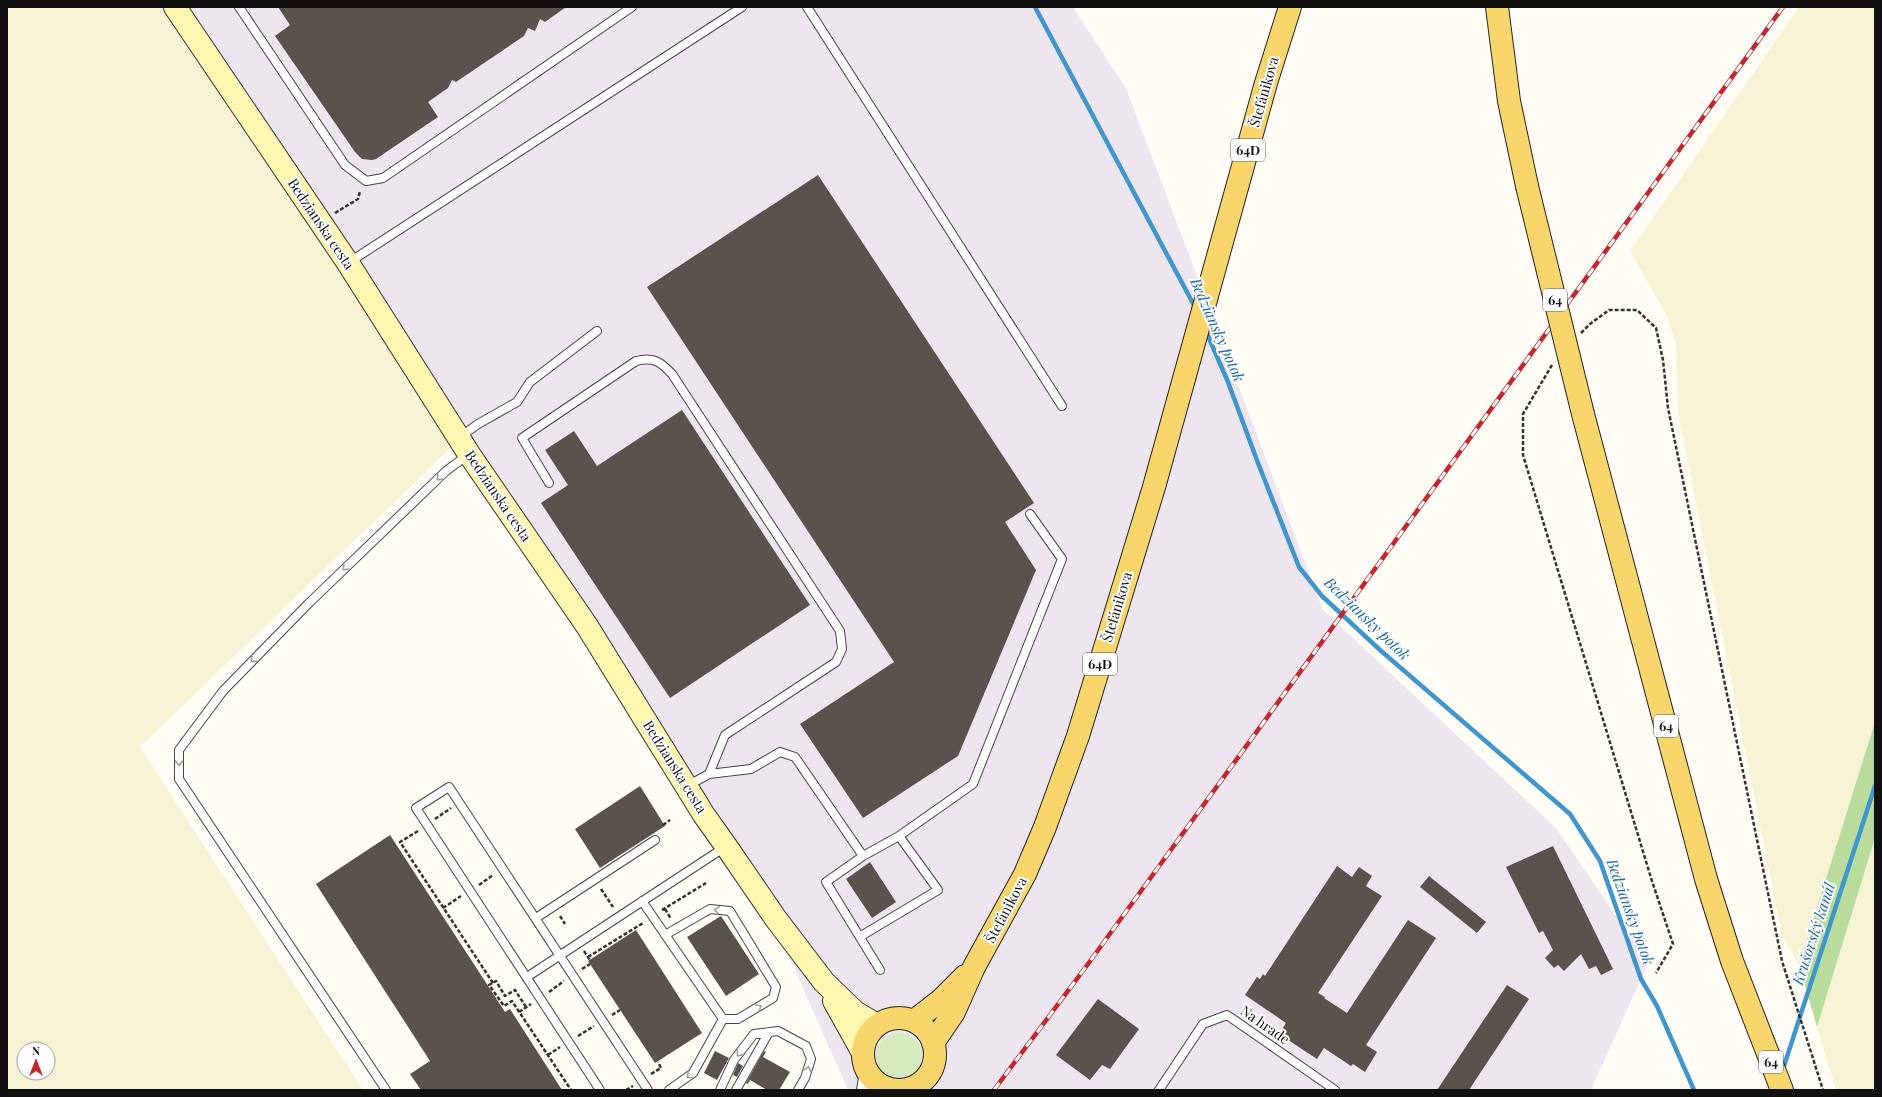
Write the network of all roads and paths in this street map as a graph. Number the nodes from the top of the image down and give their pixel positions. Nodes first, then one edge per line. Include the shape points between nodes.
1 (175, 7) edge
2 (239, 7) edge
3 (632, 7) edge
4 (742, 7) edge
5 (807, 7) edge
6 (1290, 7) edge
7 (1497, 7) edge
8 (362, 179) junction
9 (331, 215) dead end
10 (348, 263) junction
11 (597, 331) dead end
12 (1062, 406) dead end
13 (464, 446) junction
14 (549, 483) dead end
15 (1030, 514) dead end
16 (709, 774) junction
17 (687, 786) junction
18 (670, 820) dead end
19 (663, 825) dead end
20 (899, 836) junction
21 (655, 840) dead end
22 (400, 842) dead end
23 (726, 846) junction
24 (863, 856) junction
25 (642, 901) junction
26 (536, 918) junction
27 (665, 935) junction
28 (860, 936) junction
29 (560, 955) junction
30 (1782, 961) dead end
31 (590, 964) dead end
32 (974, 967) junction
33 (880, 970) dead end
34 (574, 975) junction
35 (527, 978) junction
36 (824, 982) junction
37 (493, 983) junction
38 (540, 998) junction
39 (526, 1007) junction
40 (620, 1010) dead end
41 (519, 1012) junction
42 (723, 1019) junction
43 (603, 1020) junction
44 (914, 1021) junction
45 (877, 1025) junction
46 (769, 1032) junction
47 (569, 1042) junction
48 (933, 1043) junction
49 (548, 1055) junction
50 (658, 1062) dead end
51 (932, 1068) junction
52 (865, 1072) edge
53 (648, 1076) dead end
54 (386, 1090) edge
55 (571, 1090) edge
56 (600, 1090) edge
57 (648, 1090) edge
58 (669, 1090) edge
59 (720, 1090) edge
60 (736, 1090) edge
61 (798, 1090) edge
62 (904, 1090) edge
63 (933, 1090) edge
64 (1159, 1090) edge
65 (1335, 1090) edge
66 (1782, 1090) edge
67 (1823, 1090) edge

1 - 10 street, Bedzianska cesta
2 - 8 lane via 346,165
3 - 8 lane via 383,178 366,181
4 - 10 lane
5 - 12 lane
6 - 32 main road, Štefánikova / 64D via 1266,83 1154,487 1078,736 1025,874
7 - 66 main road, 64, bridge via 1509,101 1527,186 1583,414 1706,879 1732,961
8 - 9 path via 358,199
10 - 13 street, Bedzianska cesta
11 - 13 lane via 530,382 517,402 478,424
13 - 17 street, Bedzianska cesta via 587,626
13 -> 54 lane via 446,471 308,604 223,691 179,750 178,779
14 - 16 lane via 522,438 636,361 646,359 662,363 672,374 840,631 842,649 836,662 725,735
15 - 20 lane via 1062,559 973,784
16 - 17 lane
16 - 24 lane via 751,769 780,752 795,757
17 - 23 street, Bedzianska cesta
18 - 19 path
20 - 24 lane
20 - 28 lane via 938,890
21 - 26 lane
22 - 37 path
23 - 25 lane
23 - 36 street, Bedzianska cesta via 776,919
24 - 28 lane via 826,882
25 - 27 lane
25 - 29 lane
26 - 29 lane
26 - 35 lane via 449,787 416,808
27 - 42 lane
42 -> 27 lane via 738,1019 773,998 776,987 730,911 710,908
28 - 33 lane
29 - 34 lane
29 - 35 lane
30 - 67 path
31 - 34 path
32 - 44 main road, 64D via 941,1000
32 - 48 main road, 64D via 954,1012
34 - 38 path
34 - 43 lane
35 - 38 lane
36 - 45 street, Bedzianska cesta via 855,1012
36 - 52 street, Bedzianska cesta
37 - 39 path via 496,981 505,996 515,990
37 - 41 path via 489,985 504,1006 512,1001
38 - 39 path
38 - 47 lane
39 - 41 path
40 - 43 path
41 - 49 path
42 -> 58 lane via 693,1073
43 - 47 path
43 - 57 lane
44 - 45 main road via 895,1019
44 - 48 main road via 928,1032
45 - 52 main road via 868,1036
46 -> 59 lane via 754,1034 734,1060
46 - 60 lane
61 -> 46 lane via 811,1059 806,1046 778,1031
47 - 49 path
47 - 56 lane
48 - 51 main road via 935,1056
49 - 55 path
50 - 53 path via 662,1068
51 - 62 main road via 926,1078
51 - 63 main road
52 - 62 main road via 887,1088
64 - 65 lane, Na hrade via 1203,1024 1227,1015

